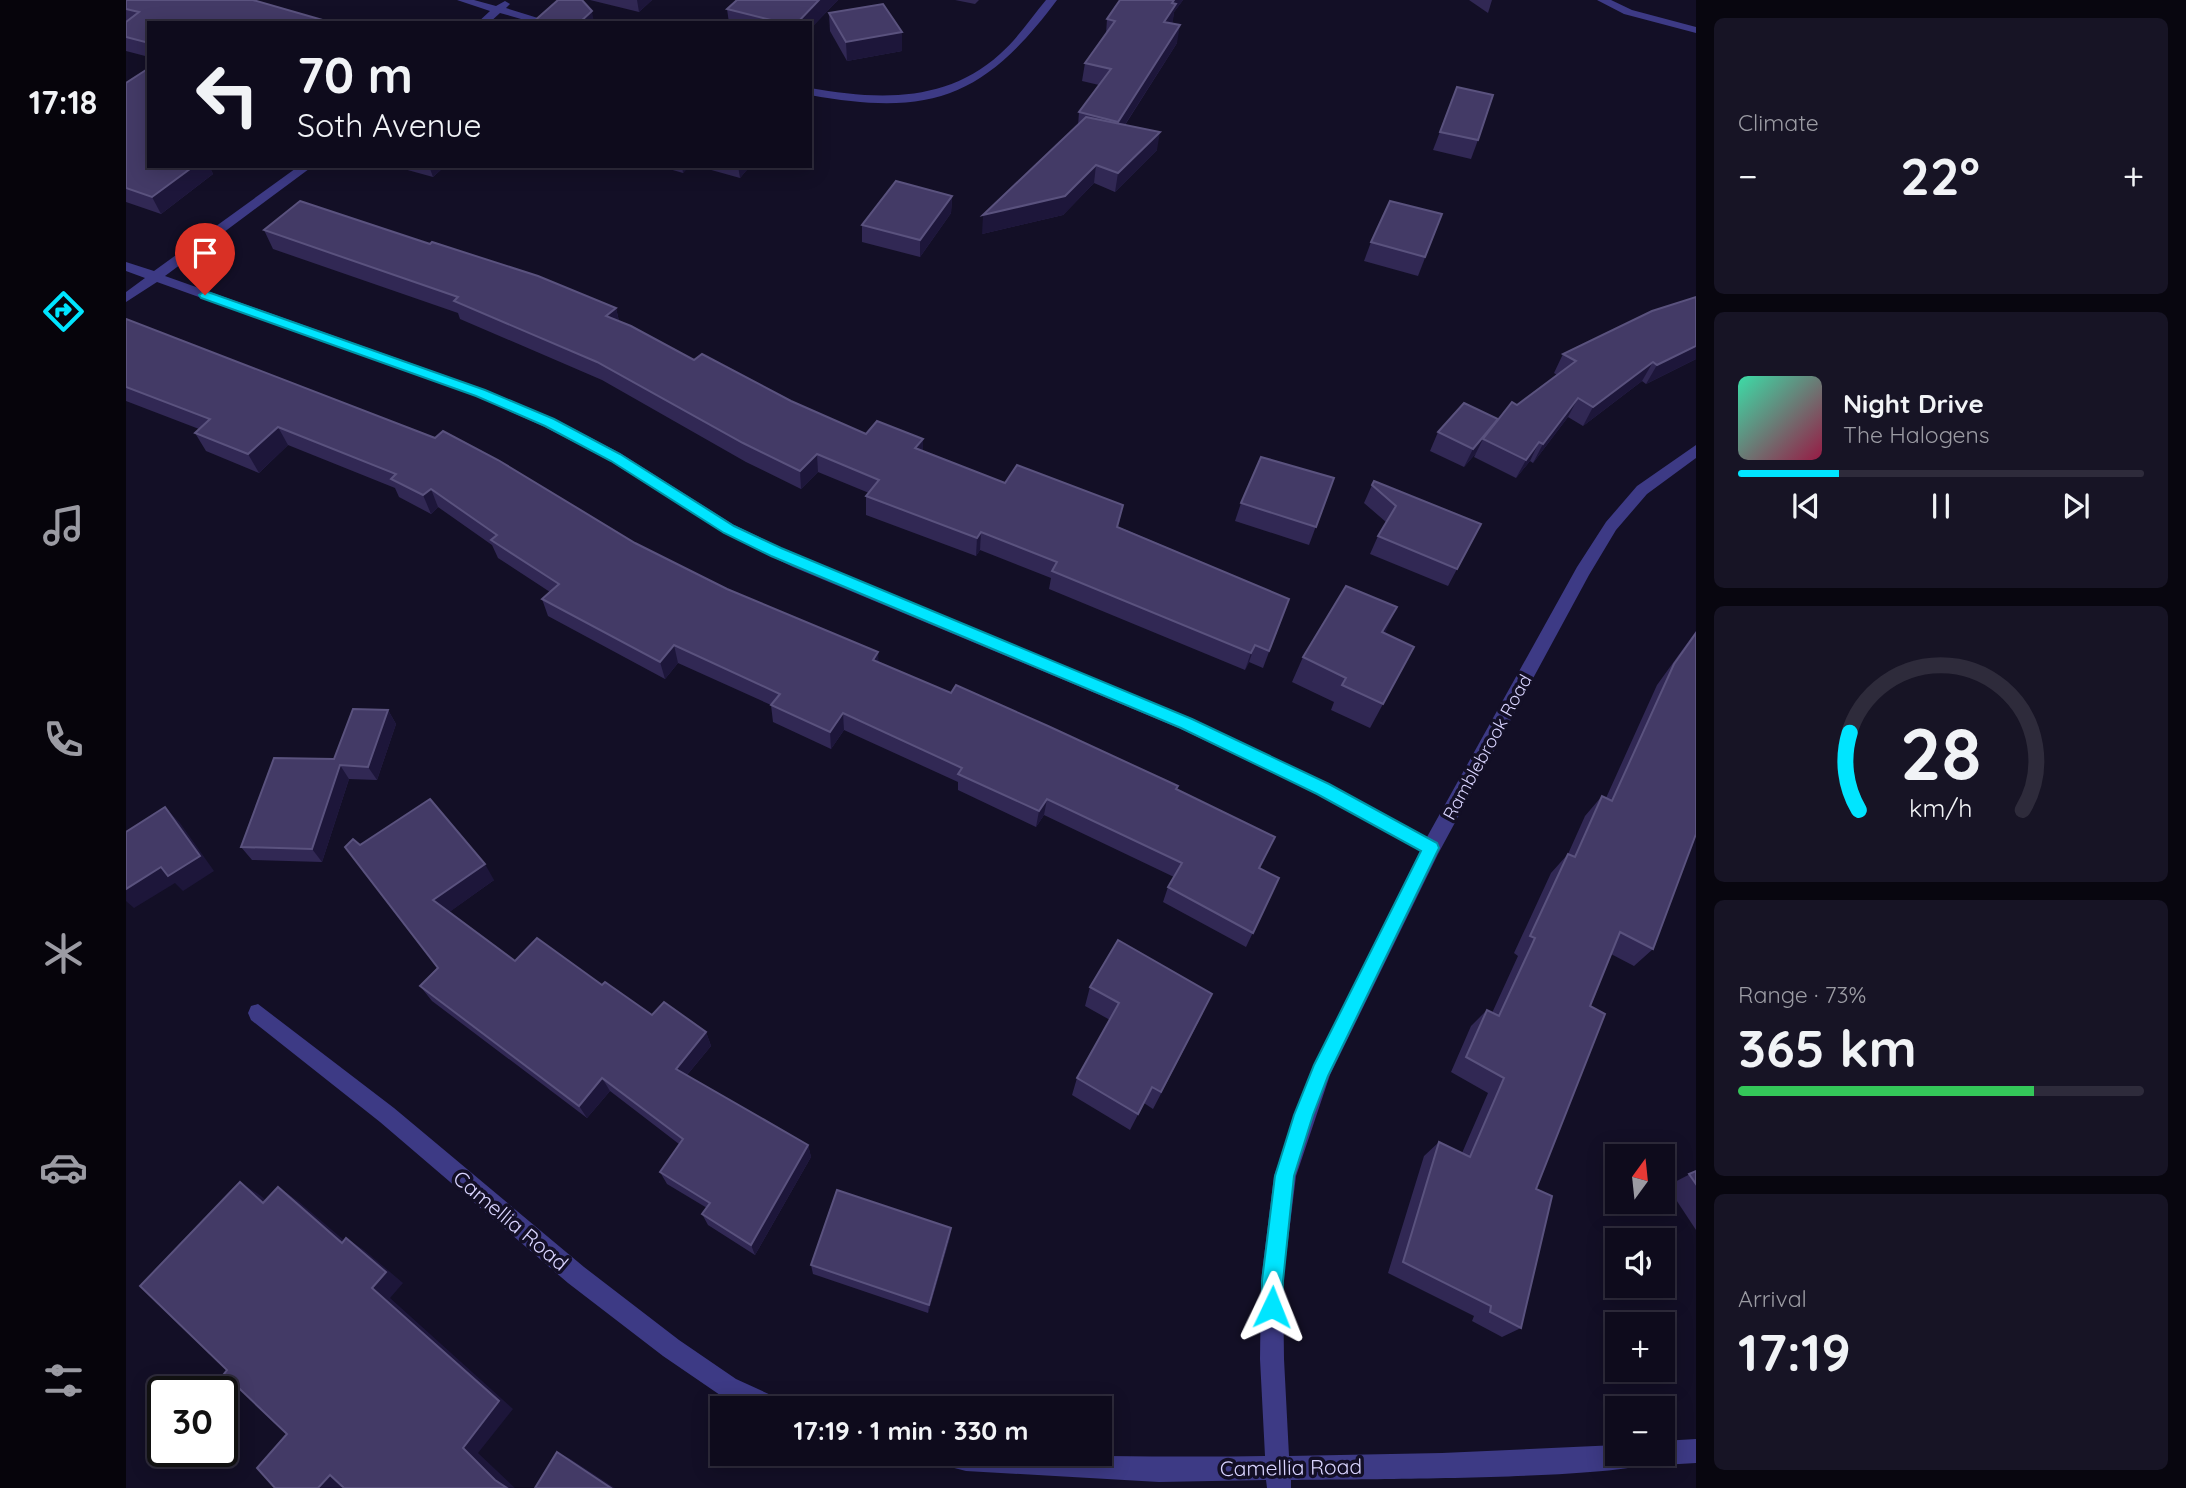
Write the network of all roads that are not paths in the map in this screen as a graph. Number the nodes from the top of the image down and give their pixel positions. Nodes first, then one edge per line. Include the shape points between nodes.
1 (462, 0) edge
2 (510, 0) edge
3 (1052, 0) edge
4 (1602, 0) edge
5 (498, 9) junction
6 (484, 21) edge
7 (542, 21) edge
8 (1696, 30) edge
9 (812, 91) edge
10 (304, 168) edge
11 (126, 267) edge
12 (154, 277) junction
13 (126, 298) edge
14 (1696, 450) edge
15 (1431, 848) junction
16 (258, 1013) dead end
17 (748, 1396) edge
18 (1696, 1451) edge
19 (1675, 1452) edge
20 (1605, 1458) edge
21 (1071, 1466) edge
22 (1278, 1477) edge

1 - 5 street
2 - 5 street
3 - 9 street via 1004,56 976,78 948,91 899,101
4 - 8 street via 1628,12
5 - 6 street
5 - 7 street
10 - 12 street
11 - 12 street
12 - 13 street
12 - 15 street via 481,393 550,423 615,457 741,535 799,563 1187,724 1323,789
14 - 15 street, Ramblebrook Road via 1642,490 1611,526
15 - 22 street, Ramblebrook Road via 1321,1072 1285,1176 1272,1281
16 - 17 street, Camellia Road via 576,1275 671,1348
18 - 19 street
20 - 22 street, Camellia Road
21 - 22 street, Camellia Road

